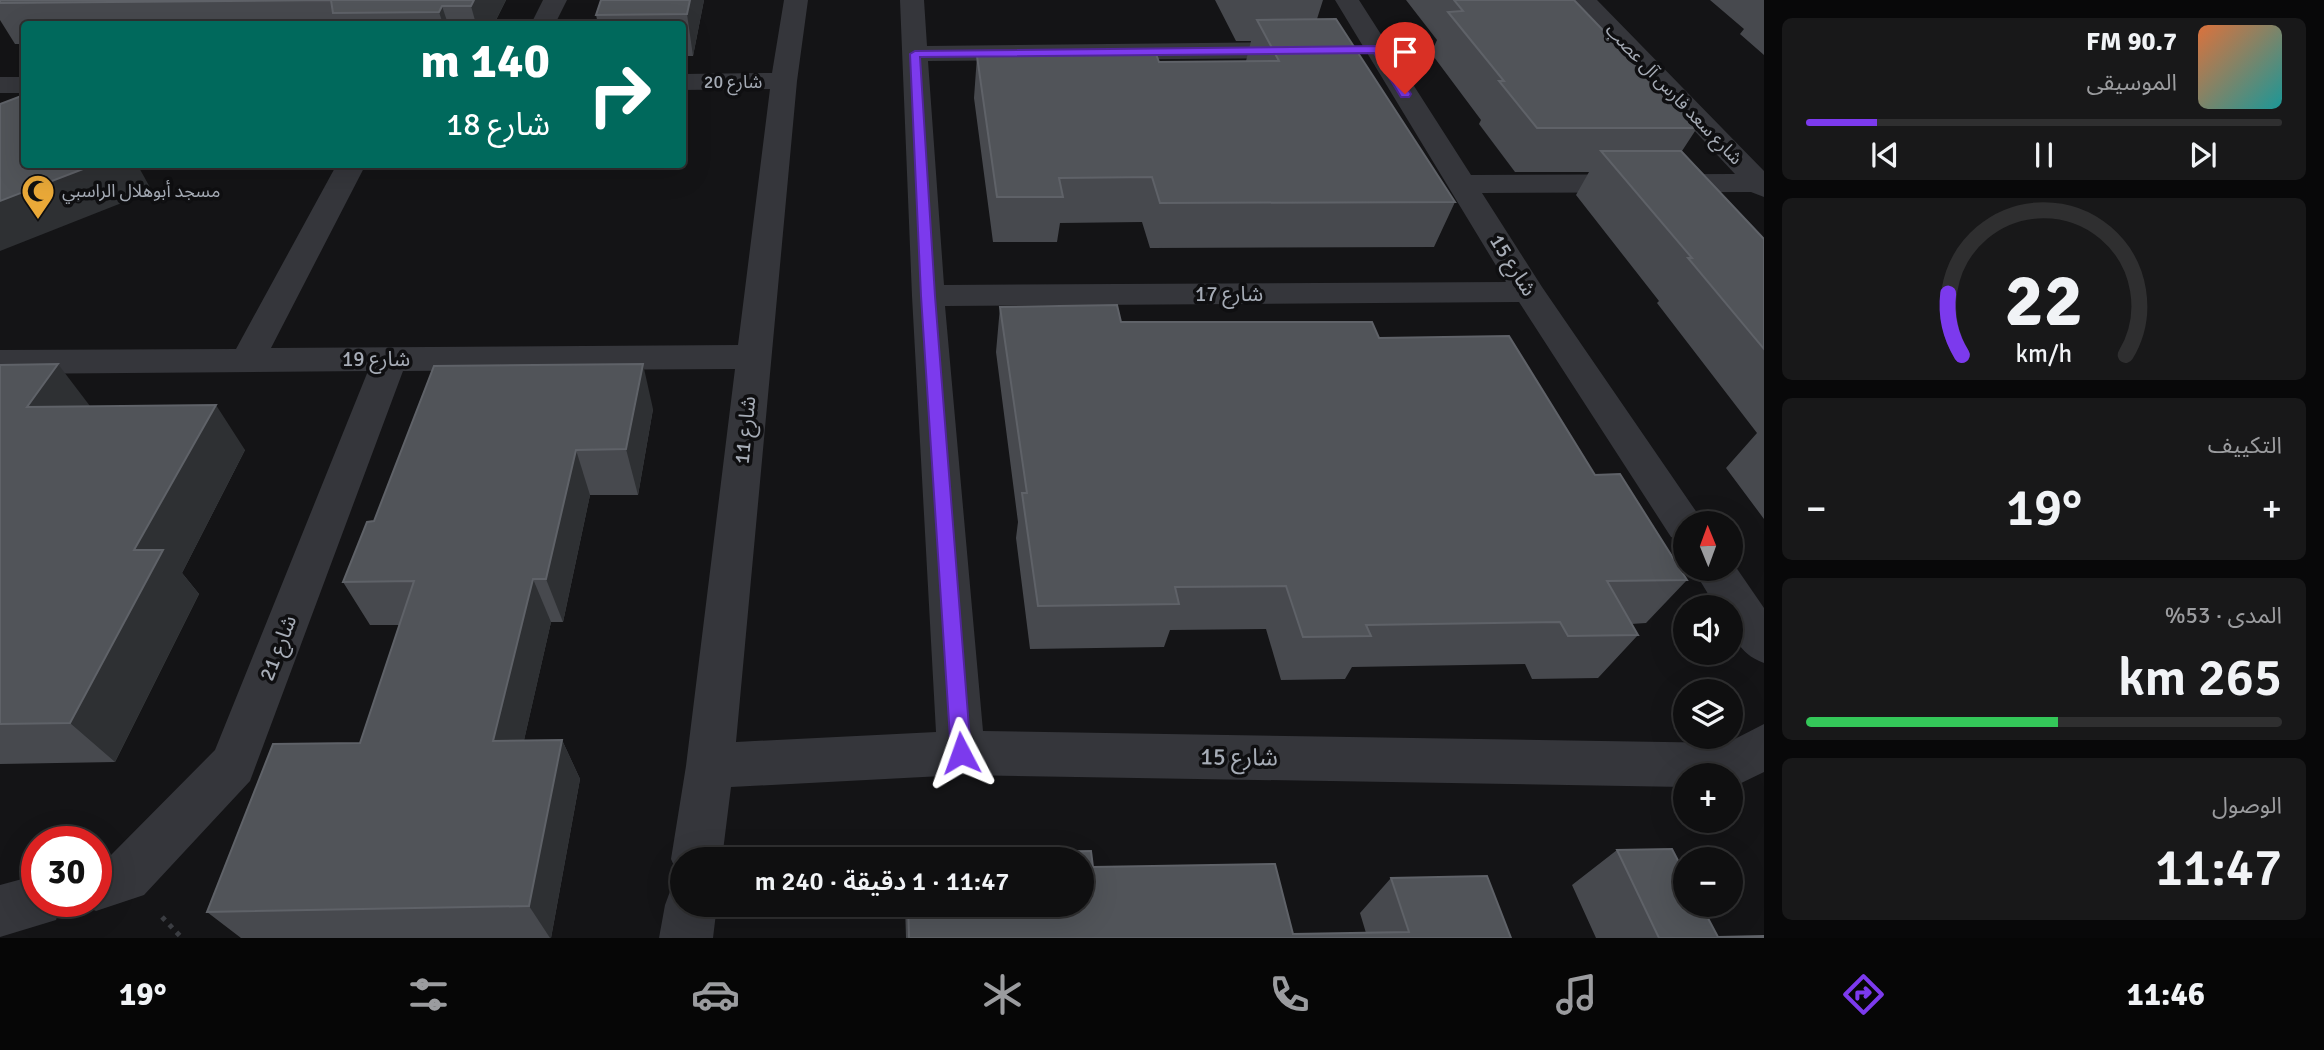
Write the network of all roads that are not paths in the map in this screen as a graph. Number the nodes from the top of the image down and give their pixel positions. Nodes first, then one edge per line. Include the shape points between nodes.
1 (555, 0) edge
2 (796, 0) edge
3 (912, 0) edge
4 (1347, 0) edge
5 (1584, 0) edge
6 (544, 21) edge
7 (1323, 50) edge
8 (915, 54) junction
9 (784, 81) junction
10 (686, 82) edge
11 (0, 85) edge
12 (21, 85) edge
13 (350, 168) edge
14 (1462, 184) junction
15 (1762, 185) edge
16 (1529, 292) junction
17 (928, 296) junction
18 (753, 357) junction
19 (390, 359) junction
20 (247, 360) junction
21 (0, 362) edge
22 (1675, 511) edge
23 (1722, 581) edge
24 (1764, 644) edge
25 (1764, 746) edge
26 (961, 753) junction
27 (710, 766) junction
28 (699, 847) edge
29 (112, 881) edge
30 (21, 905) edge
31 (0, 911) edge
32 (689, 917) edge
33 (686, 938) edge

1 - 6 street
2 - 9 street, شارع 11
3 - 8 street
4 - 14 street, شارع 15 via 1364,50
5 - 15 street, شارع سعد فارس آل عصب
7 - 8 street
8 - 17 street
9 - 10 street, شارع 20
9 - 18 street, شارع 11
11 - 12 street
13 - 20 street
14 - 15 street
14 - 16 street, شارع 15
16 - 17 street, شارع 17
16 - 22 street, شارع 15
17 - 26 street
18 - 19 street, شارع 19
18 - 27 street, شارع 11
19 - 20 street, شارع 19
19 - 29 street, شارع 21 via 233,765 126,877
20 - 21 street, شارع 19
23 - 24 street
25 - 26 street, شارع 15 via 1734,765
26 - 27 street, شارع 15
27 - 28 street, شارع 11
30 - 31 street
32 - 33 street

